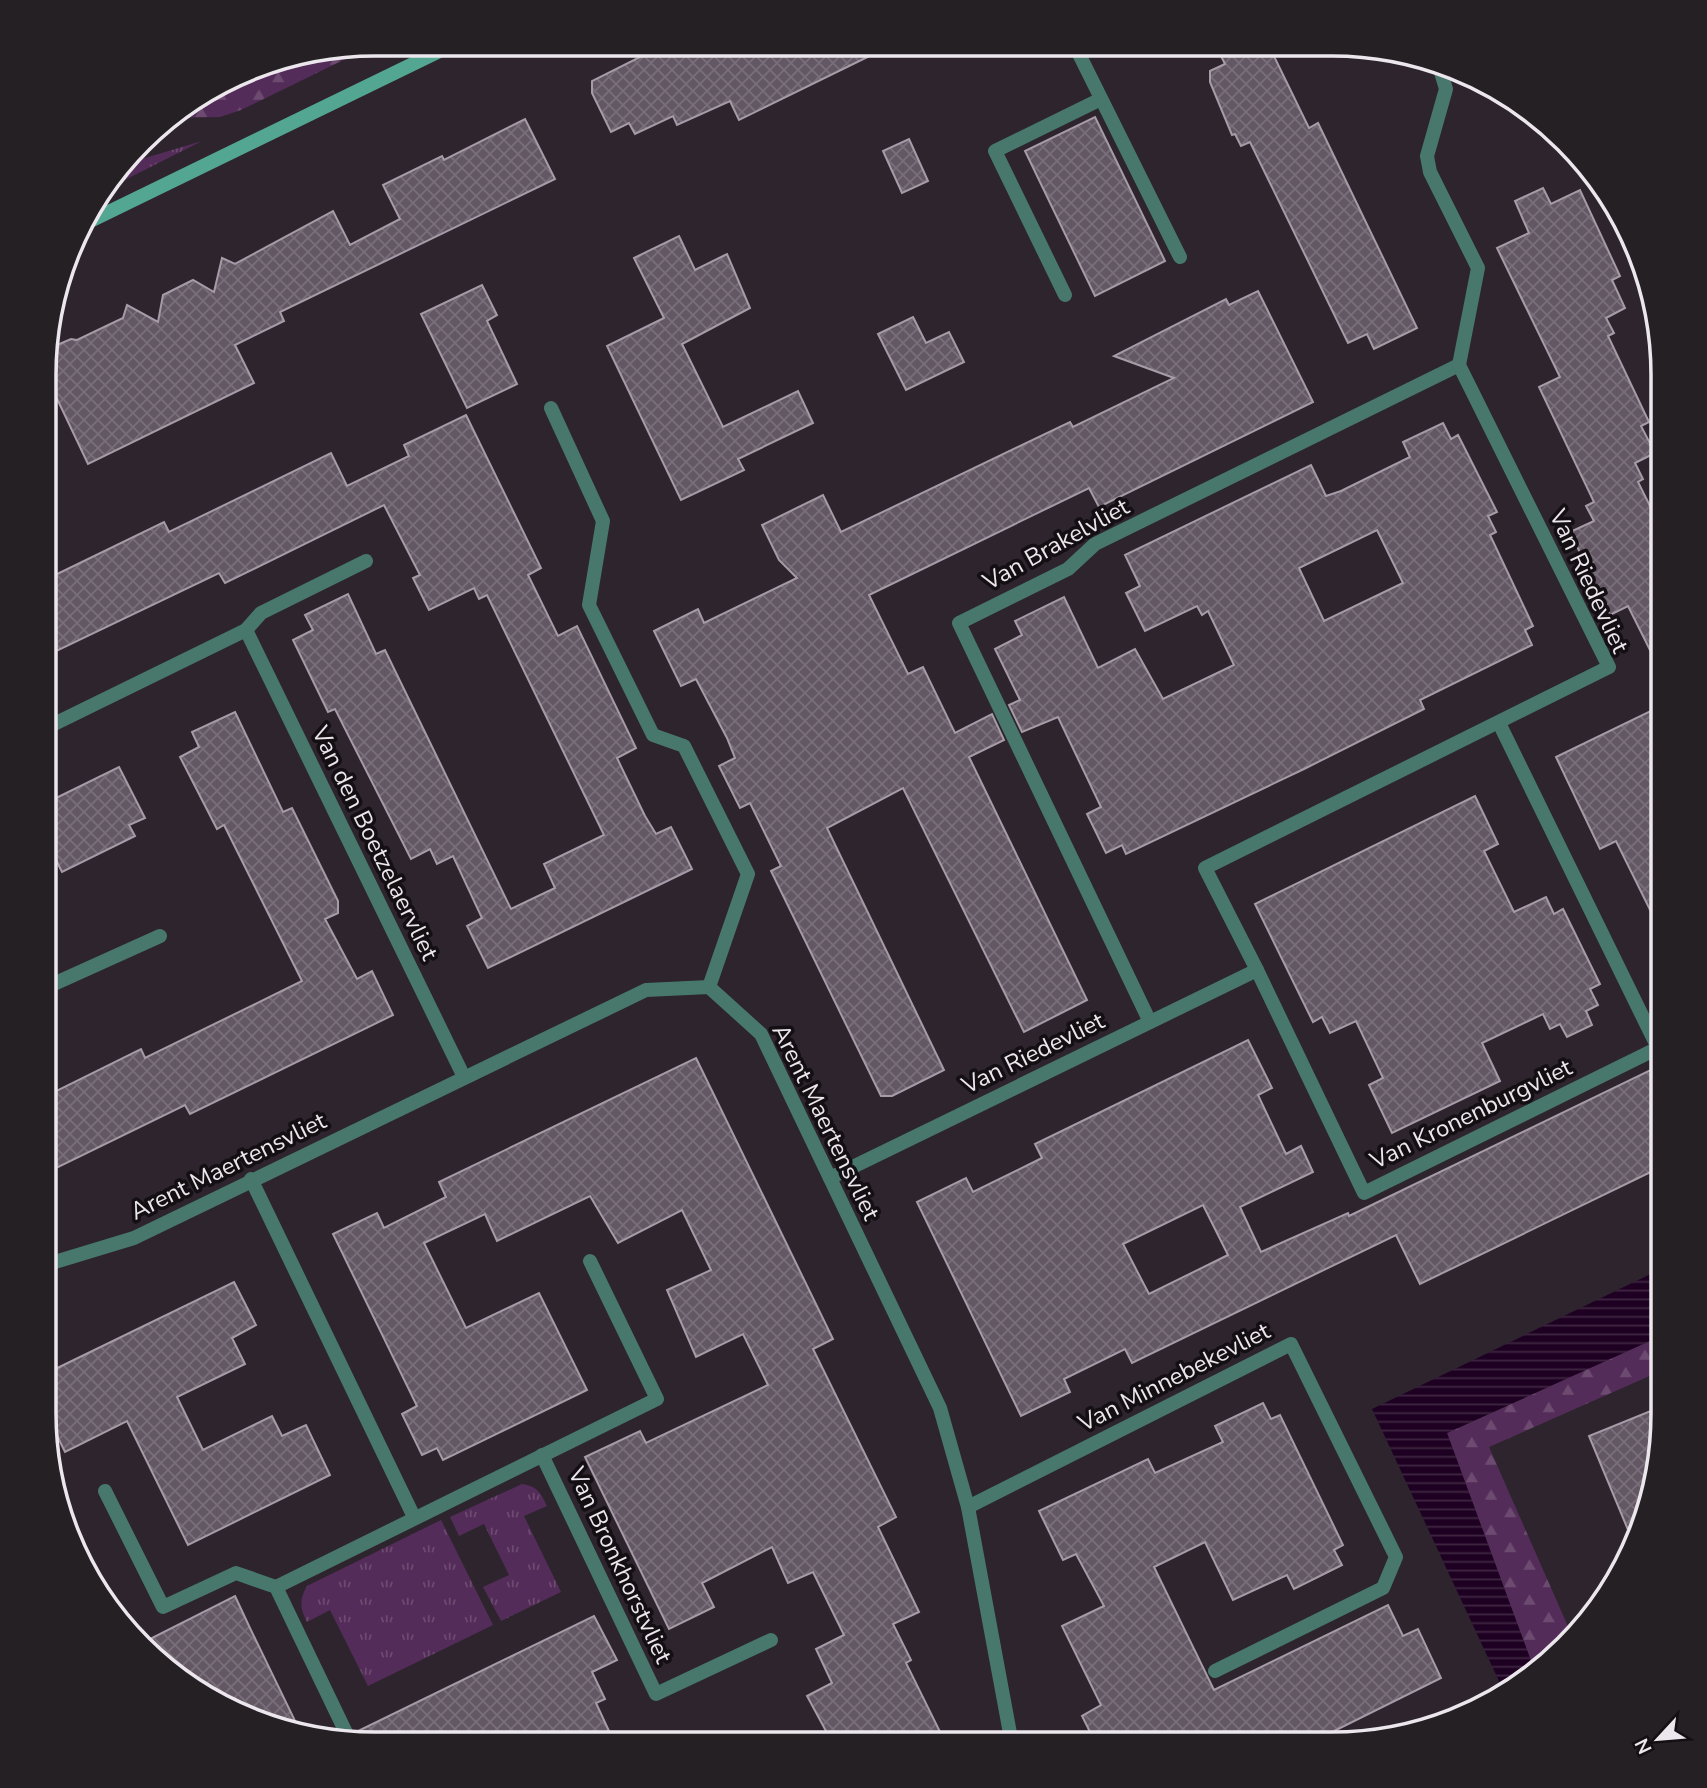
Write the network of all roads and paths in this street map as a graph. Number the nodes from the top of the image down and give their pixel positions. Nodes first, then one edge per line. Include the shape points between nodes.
1 (429, 56) edge
2 (1079, 56) edge
3 (1442, 76) edge
4 (1101, 99) junction
5 (98, 217) edge
6 (1180, 257) dead end
7 (1065, 295) dead end
8 (1459, 365) junction
9 (551, 408) dead end
10 (366, 561) dead end
11 (246, 630) junction
12 (56, 723) edge
13 (1499, 723) junction
14 (160, 936) dead end
15 (1257, 970) junction
16 (56, 983) edge
17 (709, 988) junction
18 (1150, 1022) junction
19 (1651, 1034) edge
20 (1651, 1056) edge
21 (1299, 1058) joint
22 (464, 1077) junction
23 (830, 1178) junction
24 (251, 1180) junction
25 (590, 1261) dead end
26 (56, 1262) edge
27 (542, 1455) junction
28 (106, 1491) dead end
29 (968, 1507) junction
30 (414, 1517) junction
31 (276, 1587) junction
32 (771, 1640) dead end
33 (1214, 1671) dead end
34 (345, 1730) edge
35 (1010, 1732) edge

1 - 5 main road
2 - 4 street
3 - 8 street via 1446,89 1427,156 1430,172 1478,268
4 - 6 street
4 - 7 street via 995,151
8 - 13 street, Van Riedevliet via 1609,667
8 - 18 street, Van Brakelvliet via 1095,544 1068,569 959,623
9 - 17 street via 603,521 589,605 653,735 684,746 748,874
10 - 11 street via 261,613
11 - 12 street
11 - 22 street, Van den Boetzelaervliet
13 - 15 street, Van Riedevliet via 1205,868
13 - 19 street, Van Kronenburgvliet
14 - 16 street
15 - 18 street, Van Riedevliet
15 - 21 street, Van Riedevliet
17 - 22 street, Arent Maertensvliet via 646,990
17 - 23 street, Arent Maertensvliet via 761,1034
18 - 23 street, Van Riedevliet
20 - 21 street, Van Kronenburgvliet via 1364,1192
22 - 24 street, Arent Maertensvliet
23 - 29 street, Arent Maertensvliet via 940,1408
24 - 26 street, Arent Maertensvliet via 134,1238
24 - 30 street
25 - 27 street, Van Bronkhorstvliet via 657,1399
27 - 30 street, Van Bronkhorstvliet
27 - 32 street, Van Bronkhorstvliet via 656,1694
28 - 31 street via 163,1607 236,1573
29 - 33 street, Van Minnebekevliet via 1290,1344 1396,1557 1383,1588
29 - 35 street, Arent Maertensvliet
30 - 31 street, Van Bronkhorstvliet
31 - 34 street

